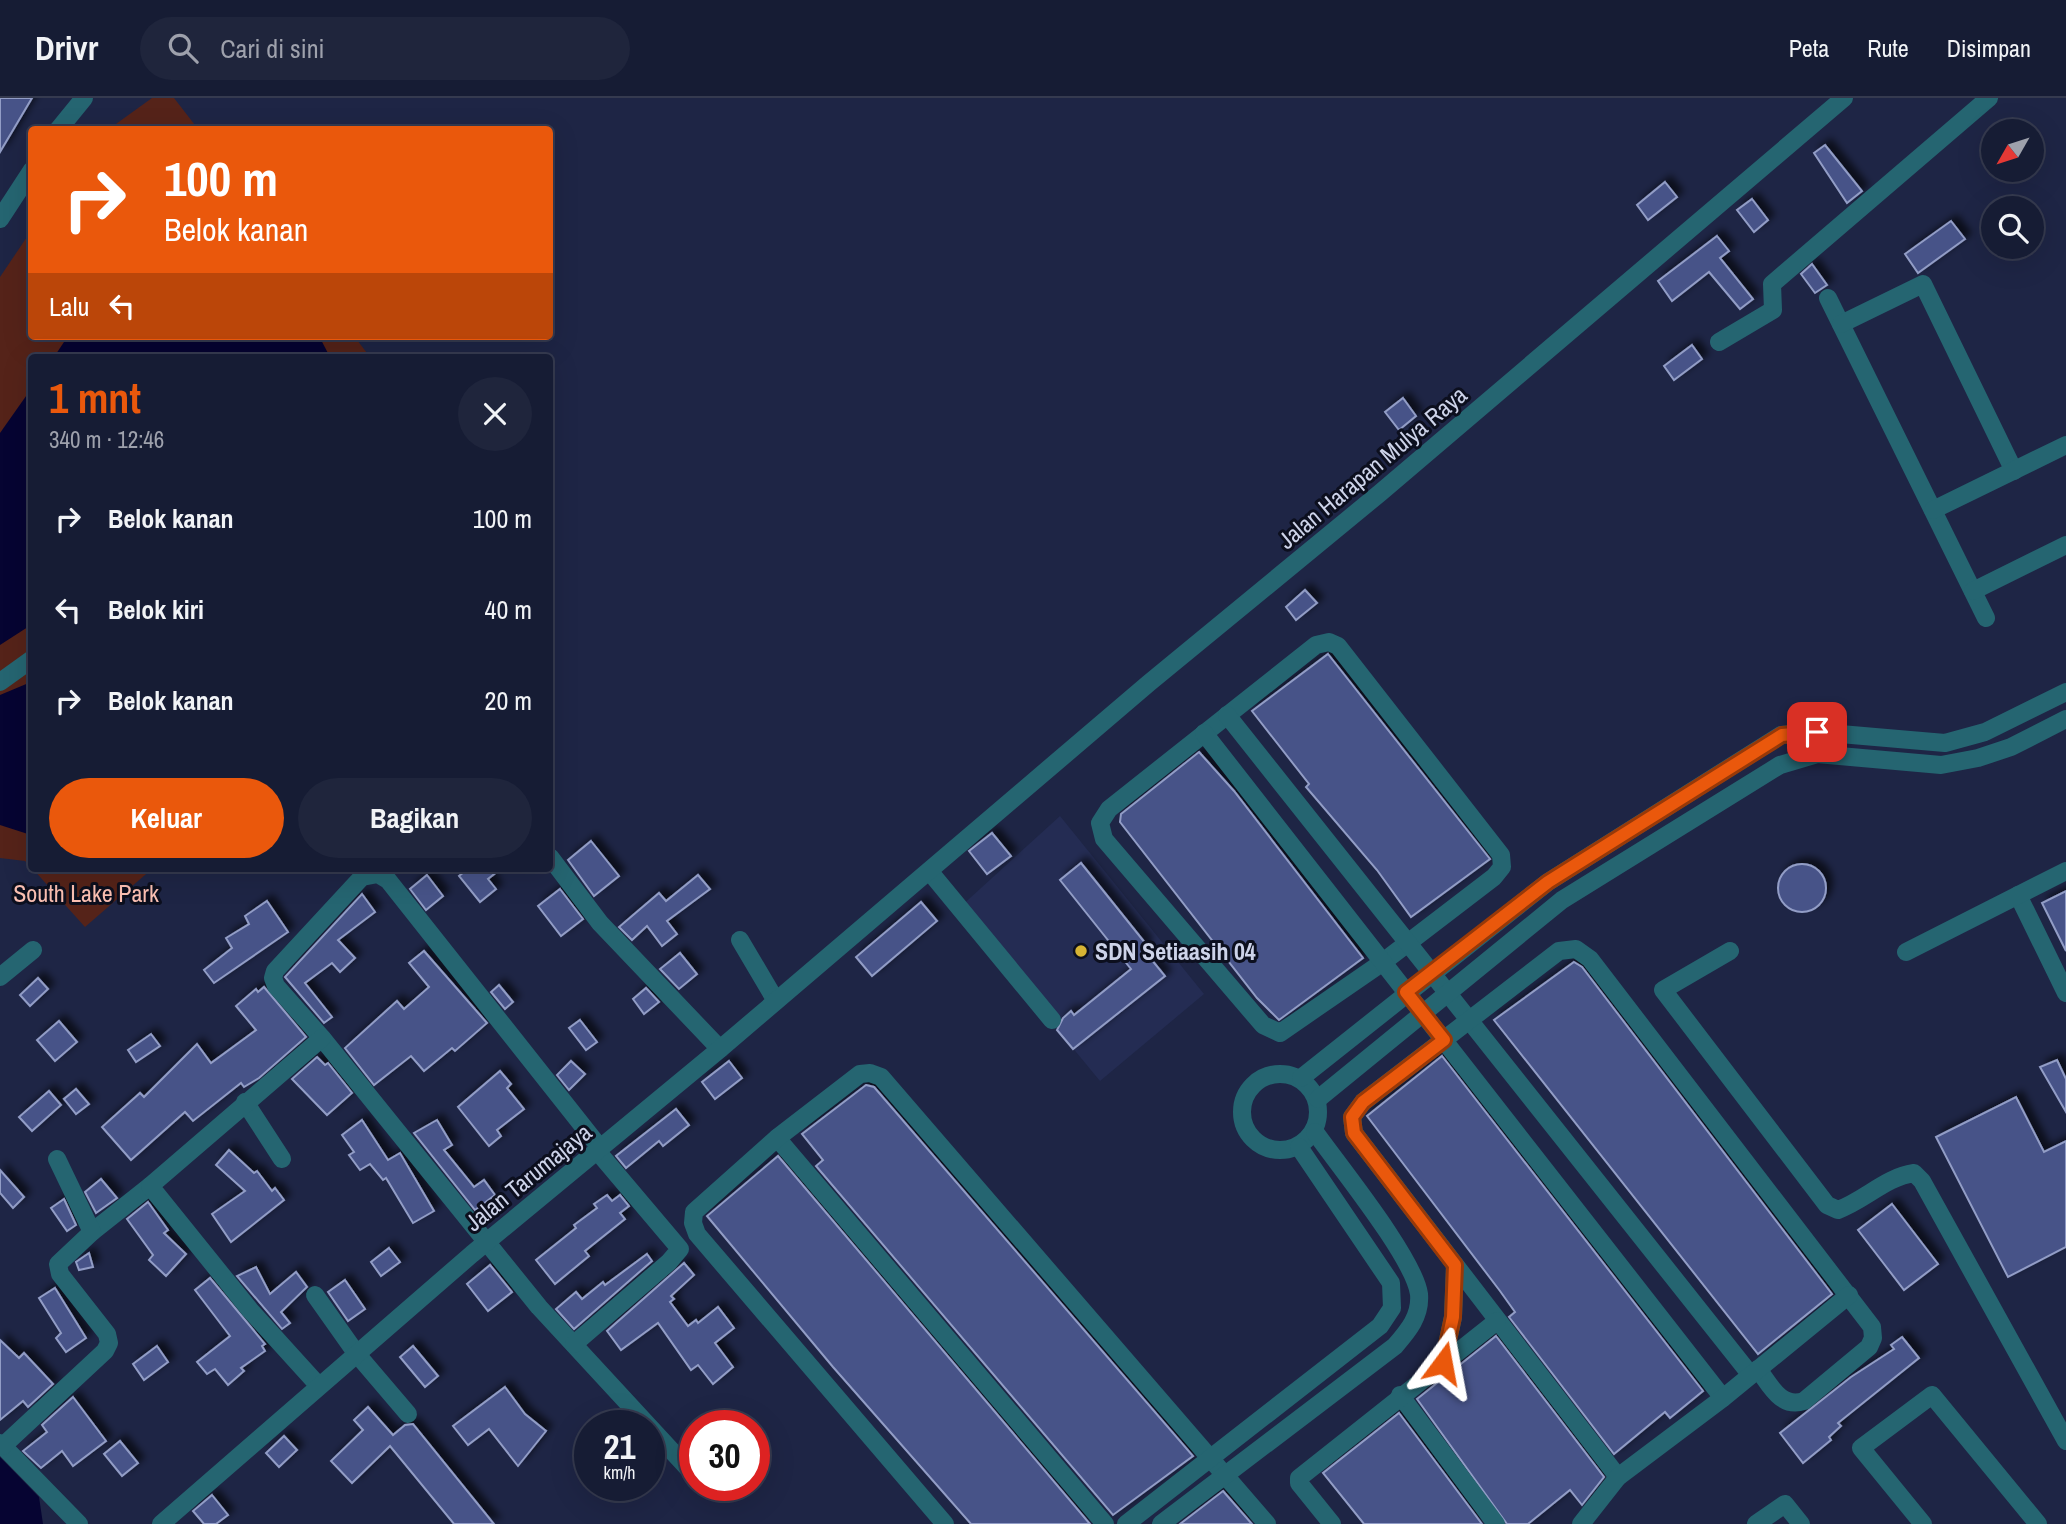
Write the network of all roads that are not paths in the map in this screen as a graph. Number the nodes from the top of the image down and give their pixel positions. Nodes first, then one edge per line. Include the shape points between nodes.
1 (83, 98) edge
2 (1844, 98) edge
3 (1989, 98) edge
4 (61, 126) edge
5 (28, 176) edge
6 (0, 219) edge
7 (1828, 298) dead end
8 (1841, 324) junction
9 (1719, 342) dead end
10 (2066, 445) edge
11 (2014, 471) junction
12 (1933, 510) junction
13 (2066, 545) edge
14 (1973, 591) junction
15 (1986, 618) dead end
16 (28, 662) edge
17 (0, 682) edge
18 (2066, 692) edge
19 (1227, 715) junction
20 (2066, 719) edge
21 (1204, 733) junction
22 (553, 862) edge
23 (2066, 871) edge
24 (930, 872) junction
25 (1548, 882) junction
26 (2018, 895) junction
27 (1562, 900) junction
28 (740, 940) dead end
29 (1407, 944) junction
30 (33, 950) dead end
31 (1730, 951) dead end
32 (1906, 952) dead end
33 (1383, 962) junction
34 (1430, 974) junction
35 (0, 977) edge
36 (1406, 992) junction
37 (772, 993) junction
38 (1445, 993) junction
39 (2066, 993) edge
40 (1422, 1012) junction
41 (1052, 1020) dead end
42 (1468, 1021) junction
43 (322, 1038) junction
44 (1444, 1040) junction
45 (716, 1047) junction
46 (1301, 1078) junction
47 (1318, 1099) junction
48 (245, 1102) junction
49 (1315, 1132) junction
50 (776, 1138) junction
51 (597, 1145) junction
52 (1299, 1147) junction
53 (282, 1158) dead end
54 (57, 1159) dead end
55 (150, 1186) junction
56 (92, 1232) junction
57 (487, 1241) junction
58 (1455, 1265) junction
59 (315, 1295) dead end
60 (1849, 1295) junction
61 (1497, 1321) junction
62 (574, 1344) junction
63 (356, 1352) junction
64 (1443, 1363) junction
65 (1754, 1371) junction
66 (314, 1380) junction
67 (1400, 1395) junction
68 (1723, 1398) junction
69 (408, 1414) dead end
70 (2066, 1441) edge
71 (1, 1445) edge
72 (1210, 1457) junction
73 (679, 1459) edge
74 (1226, 1474) junction
75 (1618, 1478) junction
76 (79, 1524) edge
77 (161, 1524) edge
78 (945, 1524) edge
79 (1105, 1524) edge
80 (1126, 1524) edge
81 (1161, 1524) edge
82 (1267, 1524) edge
83 (1332, 1524) edge
84 (1496, 1524) edge
85 (1581, 1524) edge
86 (1756, 1524) edge
87 (1801, 1524) edge
88 (1923, 1524) edge
89 (2038, 1524) edge

1 - 4 street
2 - 24 street, Jalan Harapan Mulya Raya
3 - 9 street via 1772,284 1773,310
5 - 6 street
7 - 8 street
8 - 11 street via 1923,284
8 - 12 street
10 - 11 street
11 - 12 street
12 - 14 street
13 - 14 street
14 - 15 street
16 - 17 street
18 - 25 street via 1985,732 1945,743 1817,732 1782,735
19 - 21 street
19 - 29 street
19 - 29 street via 1316,645 1329,642 1338,646 1501,855 1502,867 1494,877
20 - 27 street via 2011,747 1941,765 1817,754 1780,765
21 - 33 street
21 - 33 street via 1109,809 1100,823 1104,839 1263,1025 1280,1033
22 - 45 street via 600,923
23 - 26 street
24 - 37 street, Jalan Tarumajaya
24 - 41 street
25 - 27 street
25 - 34 street
26 - 32 street
26 - 39 street
27 - 38 street
28 - 37 street
29 - 33 street
29 - 34 street
30 - 35 street
31 - 70 street via 1663,990 1826,1205 1838,1210 1855,1204 1900,1175 1914,1173 1923,1181
33 - 36 street
34 - 36 street
34 - 38 street
36 - 40 street
36 - 46 street
37 - 45 street, Jalan Tarumajaya
38 - 40 street
38 - 42 street
40 - 44 street
40 - 47 street
42 - 44 street
42 - 60 street via 1559,951 1576,949 1590,959
42 - 65 street
43 - 48 street
43 - 51 street via 276,986 275,971 362,877 378,874 388,880
43 - 57 street
44 - 58 street via 1363,1102 1352,1117 1354,1133
44 - 68 street
45 - 51 street, Jalan Tarumajaya
46 - 47 street
46 - 52 street via 1275,1072 1251,1085 1241,1110 1249,1136 1272,1151
47 - 49 street
48 - 53 street
48 - 55 street
49 - 52 street
49 - 74 street via 1410,1266 1419,1296 1414,1324 1395,1346
50 - 72 street via 860,1074 881,1077
50 - 78 street via 694,1212 697,1234
50 - 79 street
51 - 57 street, Jalan Tarumajaya
51 - 62 street via 680,1249
52 - 72 street via 1391,1283 1392,1308 1380,1326
54 - 56 street
55 - 56 street
55 - 66 street via 250,1310
56 - 71 street via 58,1267 109,1343
57 - 62 street
57 - 63 street, Jalan Tarumajaya
58 - 61 street
58 - 64 street via 1453,1317
59 - 63 street
60 - 65 street
60 - 65 street via 1872,1327 1870,1347 1804,1401 1784,1402
61 - 64 street
61 - 75 street
62 - 73 street
63 - 66 street, Jalan Tarumajaya
63 - 69 street
64 - 67 street
65 - 68 street
66 - 77 street, Jalan Tarumajaya
67 - 83 street via 1299,1478
67 - 84 street
68 - 75 street
71 - 76 street
72 - 74 street
72 - 80 street
74 - 81 street
74 - 82 street
75 - 85 street
86 - 87 street via 1785,1504
88 - 89 street via 1861,1448 1932,1395

